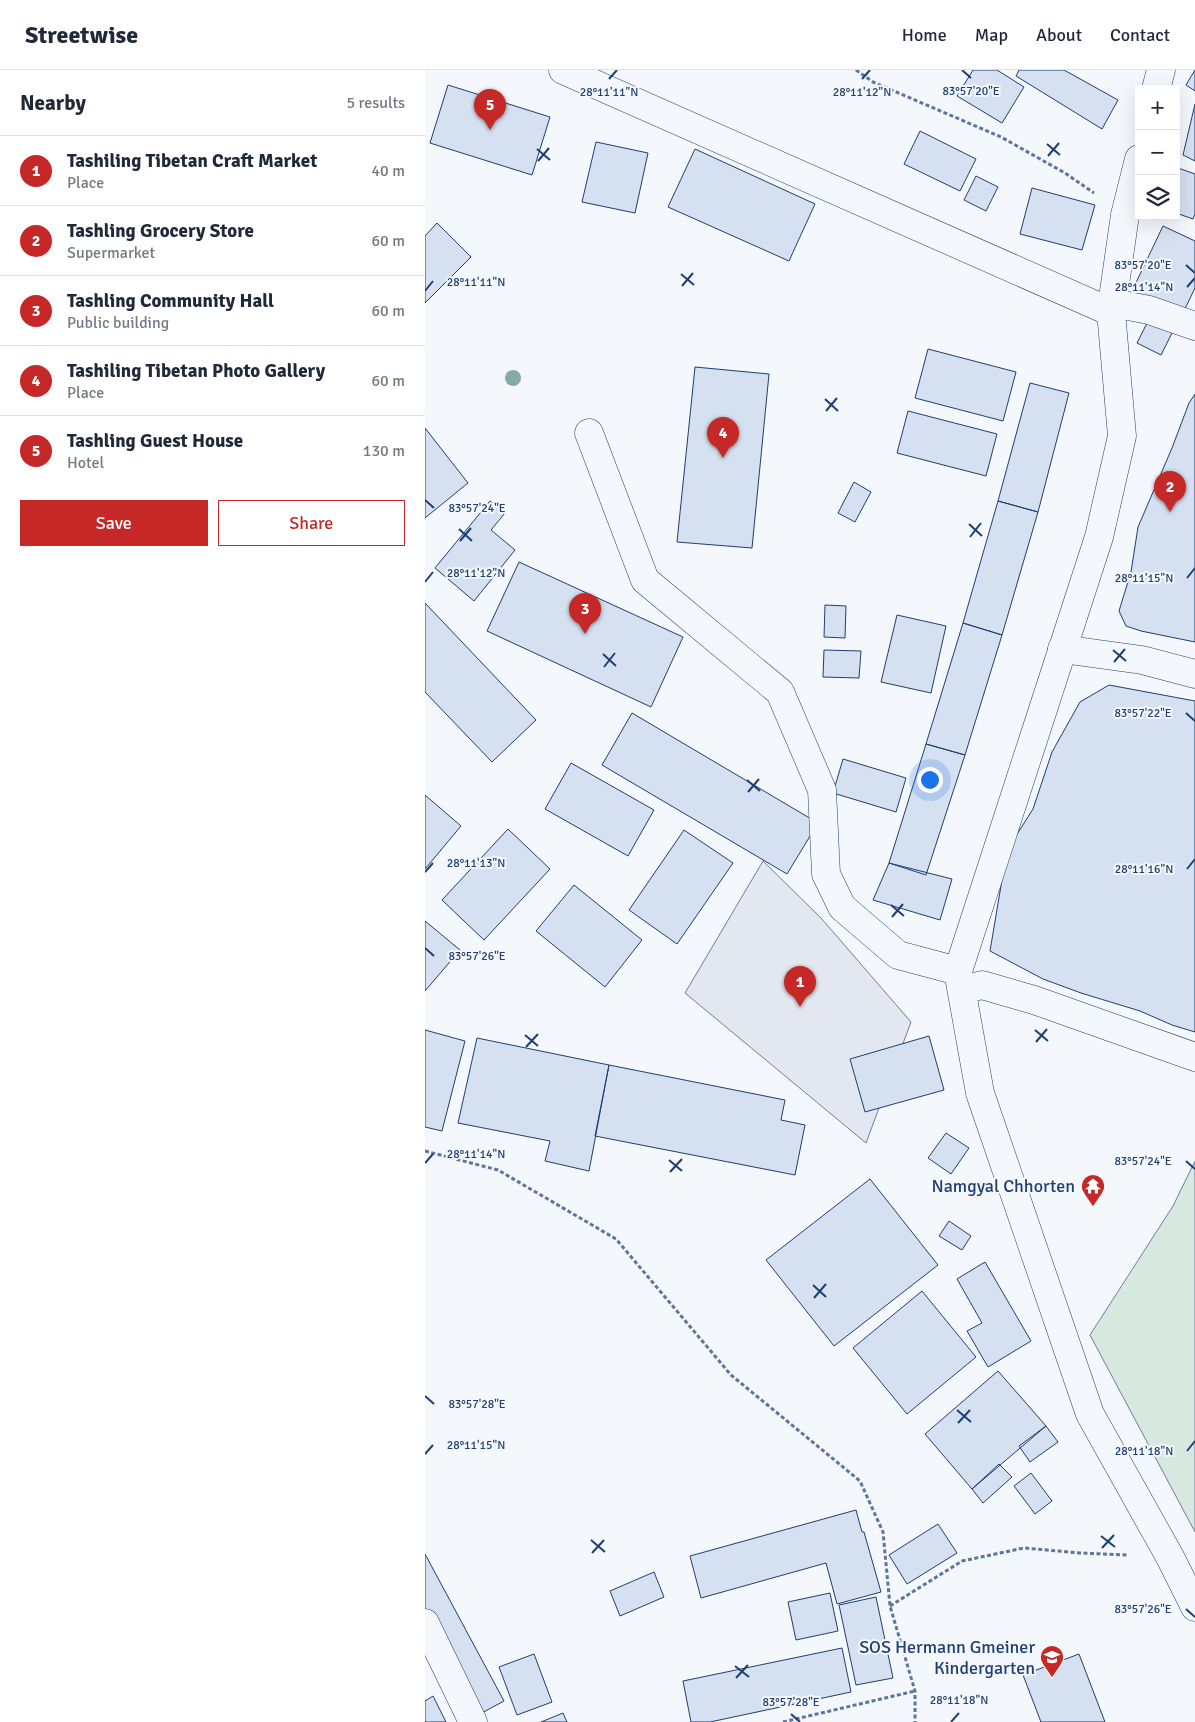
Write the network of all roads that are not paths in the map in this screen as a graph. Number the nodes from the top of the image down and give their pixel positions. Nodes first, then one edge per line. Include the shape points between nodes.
1 (563, 70) edge
2 (1161, 70) edge
3 (1157, 85) edge
4 (1135, 175) edge
5 (1112, 308) junction
6 (1195, 326) edge
7 (589, 433) dead end
8 (1062, 649) junction
9 (1195, 674) edge
10 (960, 980) junction
11 (1195, 1058) edge
12 (1195, 1607) edge
13 (425, 1623) edge
14 (473, 1722) edge

1 - 5 street
2 - 3 street
4 - 5 street via 1125,214
5 - 6 street via 1149,310
5 - 8 street via 1122,436 1099,537
7 - 10 street via 645,580 780,692 823,790 826,874 842,907 898,955
8 - 9 street via 1142,660
8 - 10 street
10 - 11 street via 1034,1000
10 - 12 street via 980,1094 1090,1414
13 - 14 street

